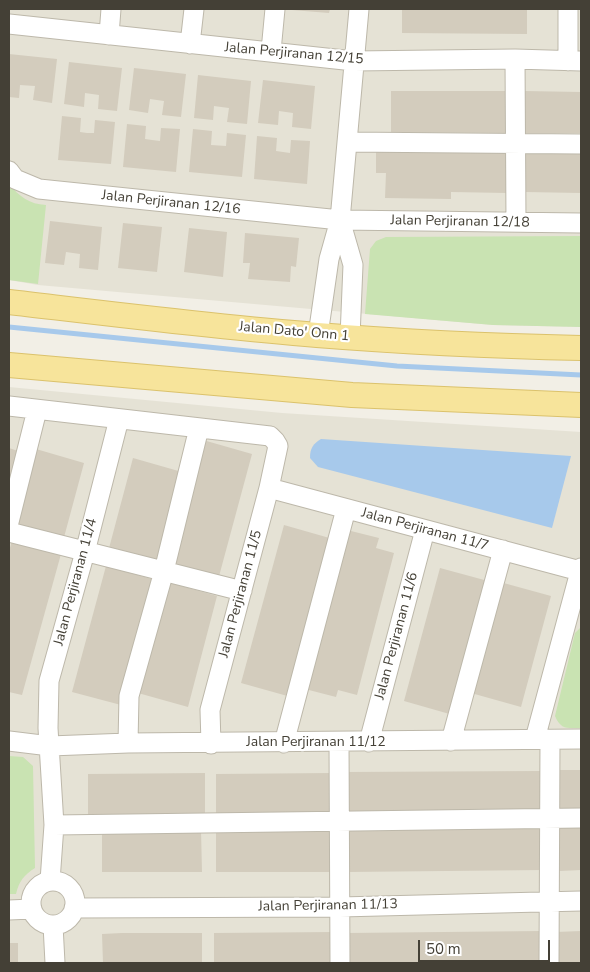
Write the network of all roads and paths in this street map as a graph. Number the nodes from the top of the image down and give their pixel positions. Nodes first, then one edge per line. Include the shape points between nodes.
1 (111, 9) edge
2 (194, 9) edge
3 (275, 9) edge
4 (360, 9) edge
5 (568, 9) edge
6 (29, 18) edge
7 (9, 24) edge
8 (109, 35) junction
9 (190, 44) junction
10 (271, 51) junction
11 (515, 59) junction
12 (354, 61) junction
13 (575, 61) edge
14 (347, 142) junction
15 (515, 144) junction
16 (581, 144) edge
17 (9, 171) edge
18 (340, 220) junction
19 (516, 222) junction
20 (581, 224) edge
21 (9, 302) edge
22 (318, 335) junction
23 (350, 337) junction
24 (581, 348) edge
25 (9, 365) edge
26 (581, 405) edge
27 (9, 406) edge
28 (38, 410) junction
29 (118, 419) junction
30 (199, 428) junction
31 (270, 488) junction
32 (346, 509) junction
33 (9, 522) edge
34 (425, 530) junction
35 (9, 532) edge
36 (503, 550) junction
37 (85, 552) junction
38 (581, 570) edge
39 (164, 571) junction
40 (242, 591) junction
41 (575, 615) edge
42 (542, 739) junction
43 (9, 740) edge
44 (581, 740) edge
45 (451, 741) junction
46 (339, 742) junction
47 (369, 742) junction
48 (128, 743) junction
49 (284, 743) junction
50 (211, 744) junction
51 (50, 746) junction
52 (550, 818) junction
53 (581, 818) edge
54 (340, 820) junction
55 (54, 825) junction
56 (50, 881) junction
57 (549, 901) junction
58 (581, 901) edge
59 (340, 907) junction
60 (74, 908) junction
61 (32, 909) junction
62 (9, 910) edge
63 (53, 925) junction
64 (55, 963) edge
65 (340, 963) edge
66 (550, 963) edge

1 - 8 street
2 - 9 street
3 - 10 street
4 - 12 street
5 - 13 street
6 - 7 street, Jalan Perjiranan 12/15
6 - 8 street, Jalan Perjiranan 12/15
8 - 9 street, Jalan Perjiranan 12/15
9 - 10 street, Jalan Perjiranan 12/15
10 - 12 street, Jalan Perjiranan 12/15
11 - 12 street, Jalan Perjiranan 12/15
11 - 13 street, Jalan Perjiranan 12/15
11 - 15 street
12 - 14 street
14 - 15 street
14 - 18 street
15 - 16 street
15 - 19 street
17 - 18 street, Jalan Perjiranan 12/16 via 15,179 39,189
18 - 19 street, Jalan Perjiranan 12/18
18 - 22 street via 329,260
18 - 23 street via 353,264
19 - 20 street, Jalan Perjiranan 12/18
21 - 22 main road, Jalan Dato' Onn 1
22 - 23 main road, Jalan Dato' Onn 1
23 - 24 main road, Jalan Dato' Onn 1
25 - 26 main road via 352,395
27 - 28 street
28 - 29 street
28 - 33 street
29 - 30 street
29 - 37 street, Jalan Perjiranan 11/4
30 - 31 street, Jalan Perjiranan 11/5 via 270,436 276,441 278,446
30 - 39 street
31 - 32 street, Jalan Perjiranan 11/7
31 - 40 street, Jalan Perjiranan 11/5
32 - 34 street, Jalan Perjiranan 11/7
32 - 49 street
34 - 36 street, Jalan Perjiranan 11/7
34 - 47 street, Jalan Perjiranan 11/6
35 - 37 street
36 - 38 street, Jalan Perjiranan 11/7
36 - 45 street
37 - 39 street
37 - 51 street, Jalan Perjiranan 11/4 via 49,681
38 - 41 street
39 - 40 street
39 - 48 street via 129,696
40 - 50 street, Jalan Perjiranan 11/5 via 210,710
41 - 42 street
42 - 44 street, Jalan Perjiranan 11/12
42 - 45 street, Jalan Perjiranan 11/12
42 - 52 street
43 - 51 street, Jalan Perjiranan 11/12
45 - 47 street, Jalan Perjiranan 11/12
46 - 47 street, Jalan Perjiranan 11/12
46 - 49 street, Jalan Perjiranan 11/12
46 - 54 street
48 - 50 street, Jalan Perjiranan 11/12
48 - 51 street, Jalan Perjiranan 11/12
49 - 50 street, Jalan Perjiranan 11/12
51 - 55 street, Jalan Perjiranan 11/4
52 - 53 street
52 - 54 street
52 - 57 street
54 - 55 street
54 - 59 street
55 - 56 street, Jalan Perjiranan 11/4
56 - 60 street via 64,883 69,888
56 - 61 street via 34,891
57 - 58 street, Jalan Perjiranan 11/13
57 - 59 street, Jalan Perjiranan 11/13
57 - 66 street
59 - 60 street, Jalan Perjiranan 11/13
59 - 65 street
60 - 63 street via 67,920
61 - 62 street
61 - 63 street via 40,921
63 - 64 street

